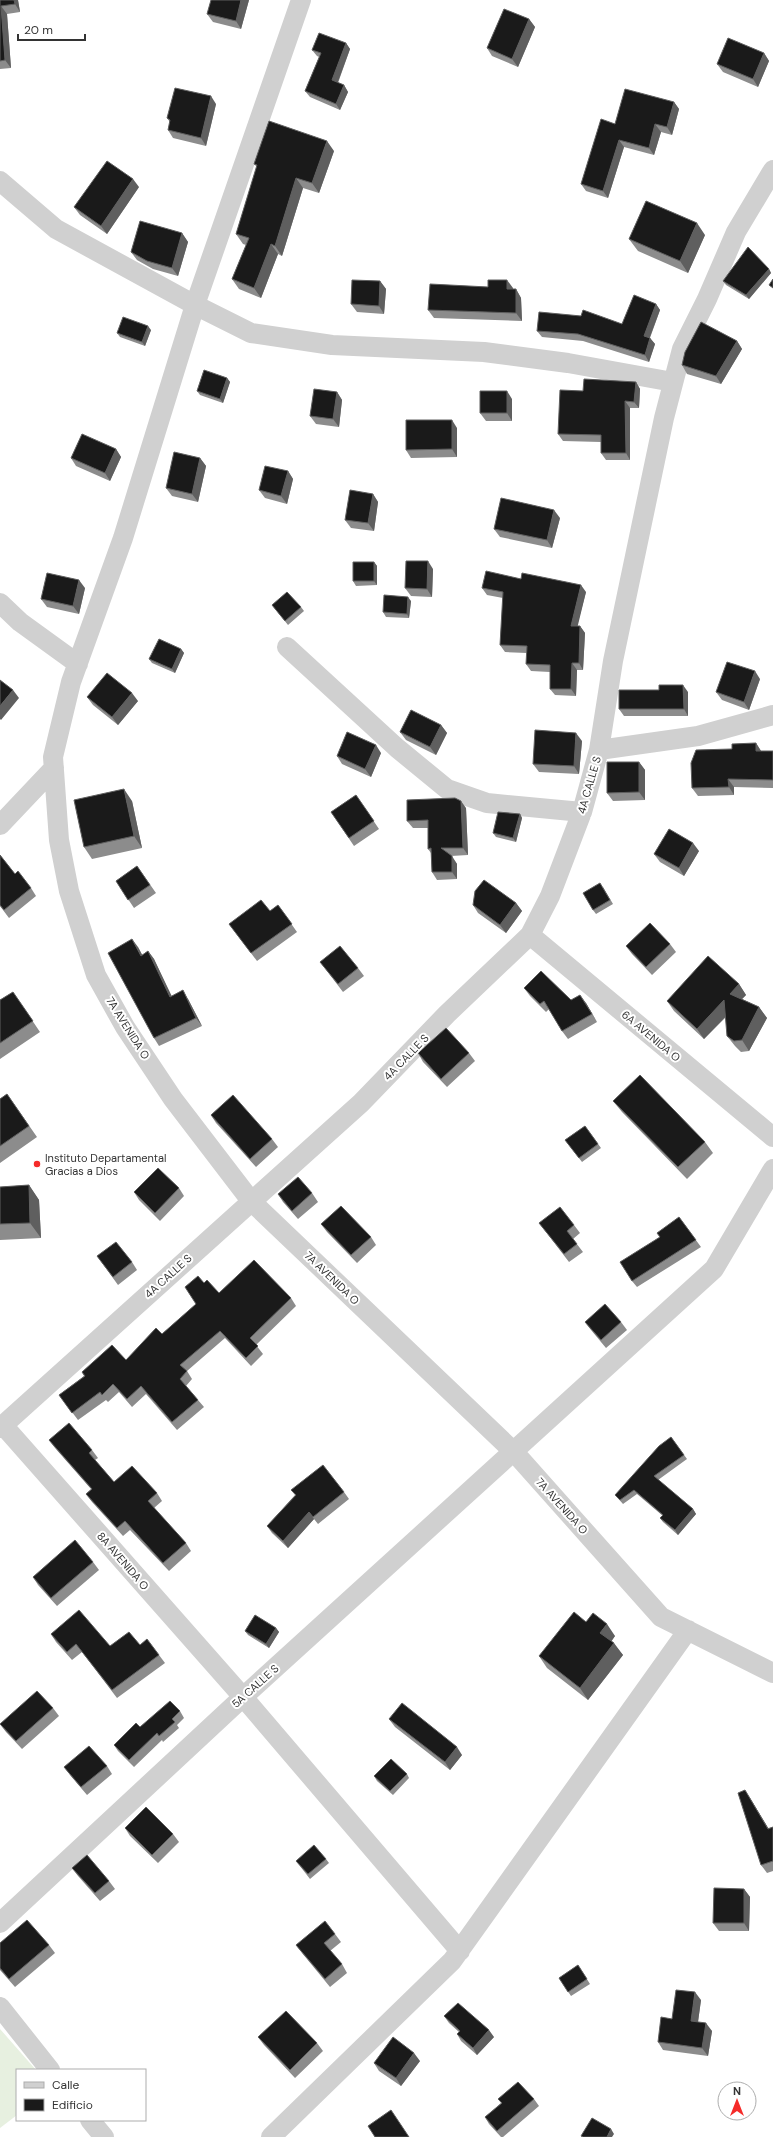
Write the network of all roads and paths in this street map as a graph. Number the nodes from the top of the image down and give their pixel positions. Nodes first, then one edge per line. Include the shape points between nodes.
1 (301, 0) edge
2 (773, 170) edge
3 (0, 181) edge
4 (194, 305) junction
5 (673, 382) junction
6 (0, 603) edge
7 (287, 648) dead end
8 (78, 664) junction
9 (773, 714) edge
10 (599, 750) junction
11 (54, 768) junction
12 (582, 812) junction
13 (0, 825) edge
14 (530, 935) junction
15 (773, 1137) edge
16 (773, 1169) edge
17 (251, 1201) junction
18 (1, 1426) edge
19 (514, 1452) junction
20 (688, 1630) junction
21 (773, 1673) edge
22 (243, 1697) junction
23 (0, 1923) edge
24 (460, 1951) junction
25 (0, 2007) edge
26 (49, 2069) edge
27 (91, 2121) edge
28 (104, 2137) edge
29 (271, 2137) edge

1 - 4 street, 7A AVENIDA O
2 - 5 street via 736,232 682,349
3 - 4 street via 56,229
4 - 5 street via 251,333 332,345 484,352 568,363
4 - 8 street, 7A AVENIDA O via 123,538
5 - 10 street via 613,662
6 - 8 street via 20,622
7 - 12 street via 397,748 447,789 487,803
8 - 11 street, 7A AVENIDA O via 52,757
9 - 10 street, 4A CALLE S via 698,736
10 - 12 street, 4A CALLE S
11 - 13 street
11 - 17 street, 7A AVENIDA O via 59,840 69,891 96,975 173,1099
12 - 14 street, 4A CALLE S via 550,896
14 - 15 street, 6A AVENIDA O
14 - 17 street, 4A CALLE S via 447,1014 361,1103
16 - 19 street, 5A CALLE S via 714,1269
17 - 18 street, 4A CALLE S
17 - 19 street, 7A AVENIDA O
18 - 22 street, 8A AVENIDA O
19 - 20 street, 7A AVENIDA O via 661,1617
19 - 22 street, 5A CALLE S
20 - 21 street, 7A AVENIDA O
20 - 24 street
22 - 23 street, 5A CALLE S
22 - 24 street, 8A AVENIDA O
24 - 29 street
25 - 26 street
27 - 28 street

